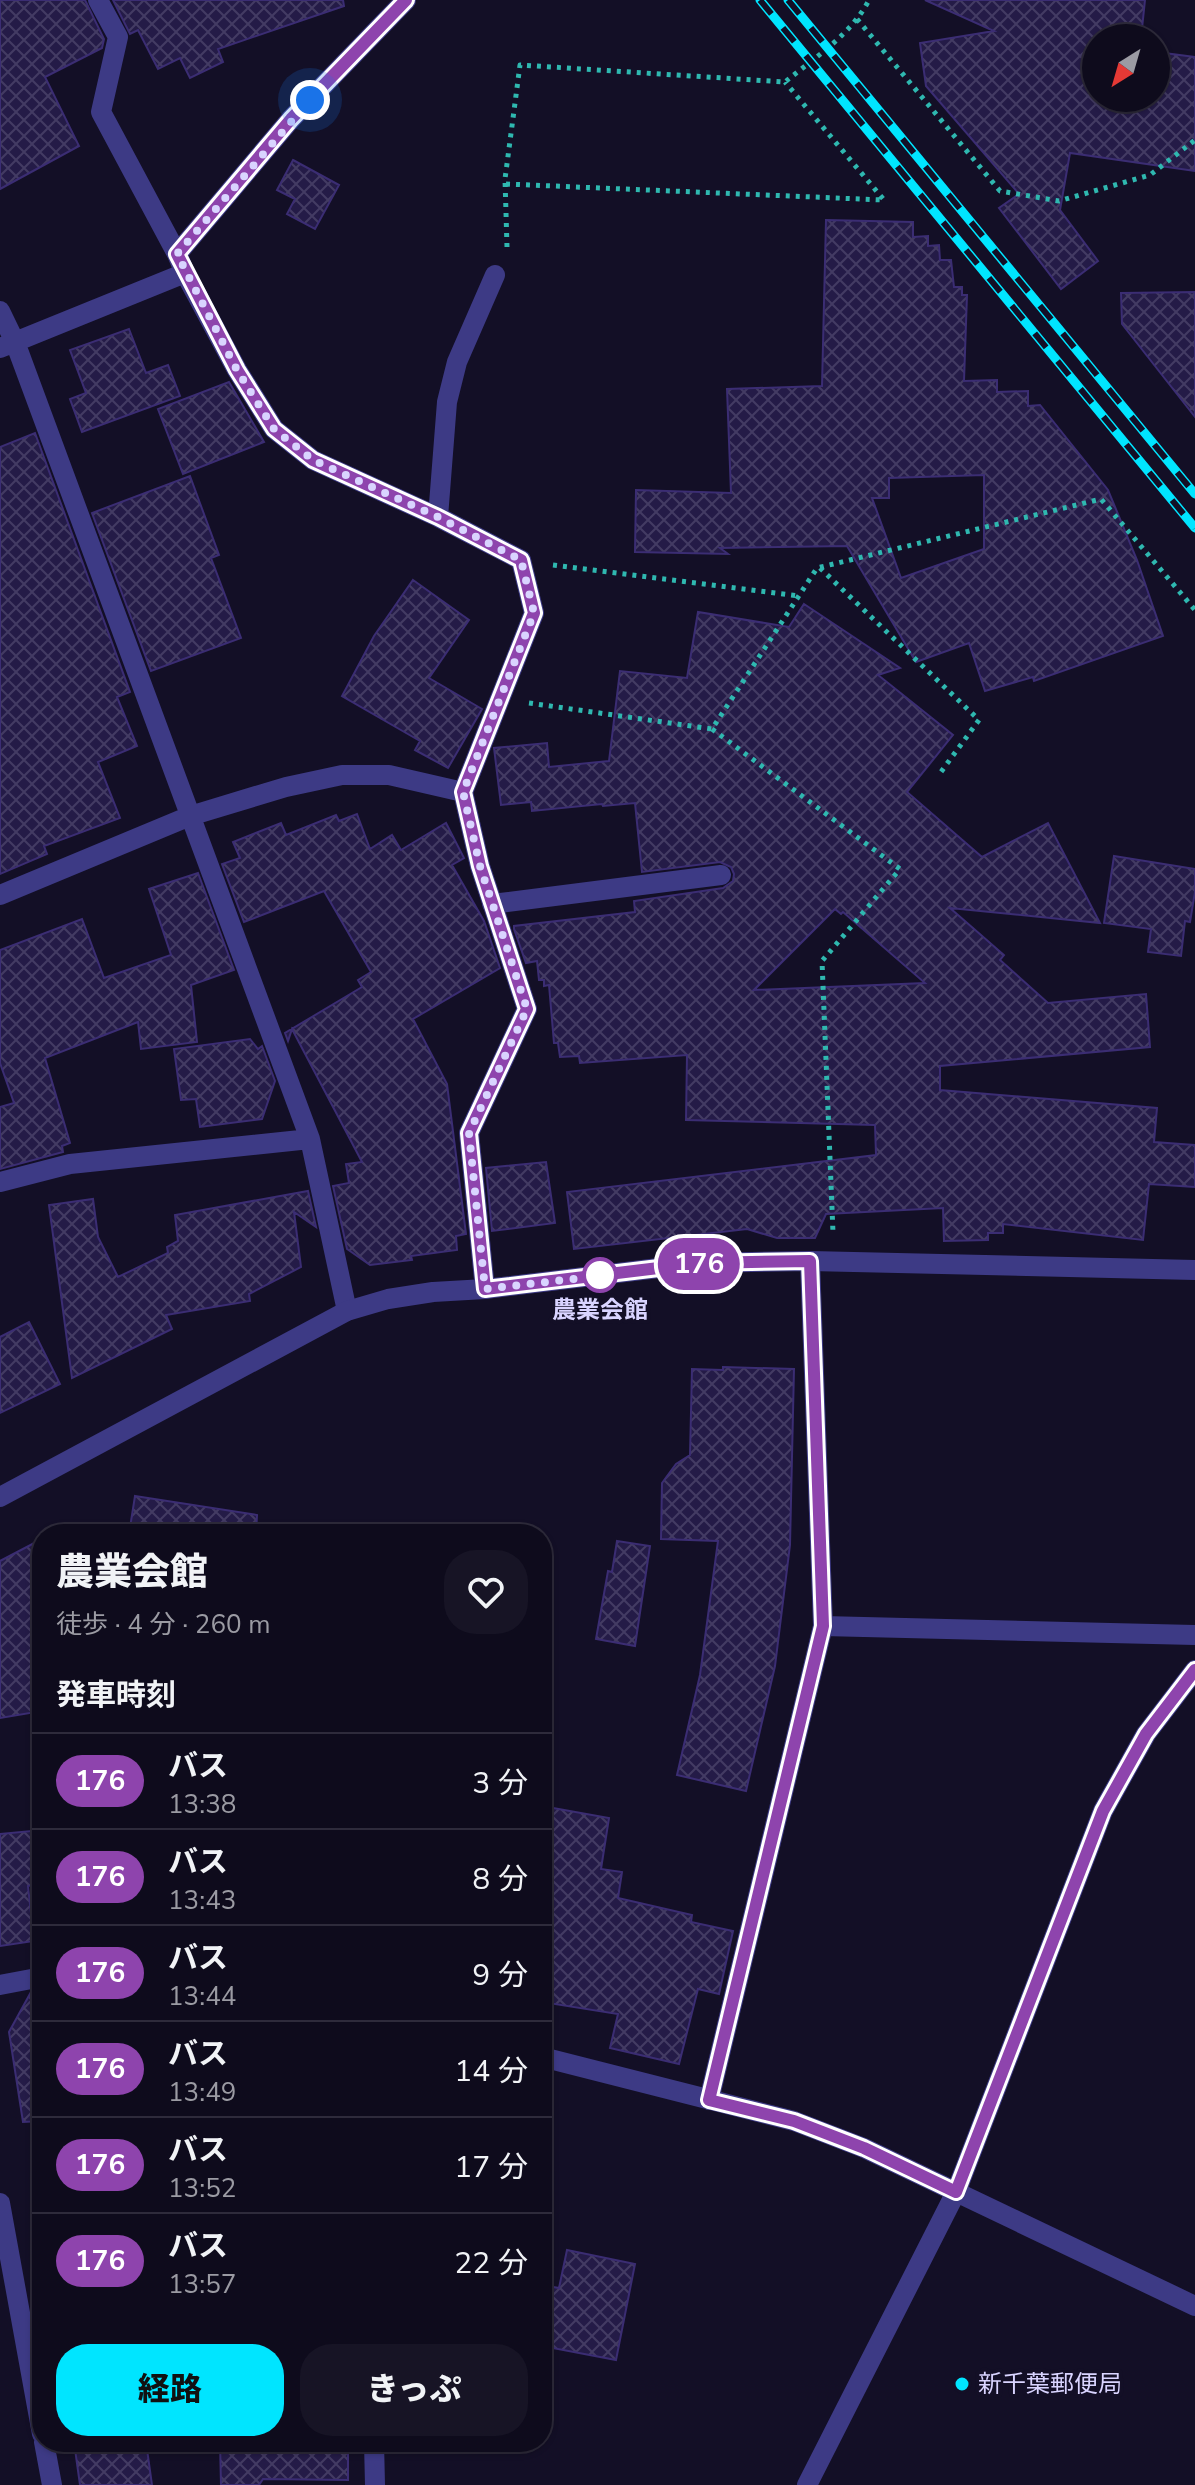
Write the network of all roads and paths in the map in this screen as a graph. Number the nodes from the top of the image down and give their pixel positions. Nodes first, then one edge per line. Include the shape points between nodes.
1 (98, 0) edge
2 (406, 0) edge
3 (869, 0) edge
4 (857, 19) junction
5 (785, 82) junction
6 (1195, 140) edge
7 (506, 184) junction
8 (181, 263) junction
9 (495, 275) joint
10 (0, 311) edge
11 (7, 345) edge
12 (438, 517) junction
13 (521, 560) junction
14 (819, 567) junction
15 (799, 596) junction
16 (1195, 610) edge
17 (500, 699) junction
18 (712, 729) junction
19 (938, 776) dead end
20 (463, 792) junction
21 (190, 816) junction
22 (721, 875) dead end
23 (0, 895) edge
24 (492, 904) junction
25 (310, 1139) junction
26 (0, 1182) edge
27 (810, 1261) junction
28 (834, 1262) junction
29 (1195, 1270) edge
30 (485, 1289) junction
31 (347, 1311) junction
32 (0, 1497) edge
33 (823, 1626) junction
34 (1195, 1635) edge
35 (1195, 1670) edge
36 (32, 1979) edge
37 (0, 1985) edge
38 (552, 2060) edge
39 (709, 2100) junction
40 (956, 2192) junction
41 (0, 2203) edge
42 (5, 2273) edge
43 (1195, 2306) edge
44 (32, 2390) edge
45 (46, 2452) edge
46 (374, 2452) edge
47 (52, 2485) edge
48 (375, 2485) edge
49 (807, 2485) edge

1 - 8 street via 118,37 101,112
2 - 8 street via 291,119
3 - 4 path
4 - 5 path
4 - 6 path via 1000,191 1059,201 1150,175
5 - 7 path via 520,65
5 - 7 path via 884,200
7 - 9 path via 508,255
8 - 11 street
8 - 12 street via 274,429 313,460
9 - 12 street via 457,362 447,402
10 - 11 street
11 - 21 street
12 - 13 street
13 - 15 path
13 - 17 street via 534,613
14 - 15 path
14 - 16 path via 1101,499
14 - 19 path via 979,720
15 - 18 path
17 - 18 path
17 - 20 street
18 - 28 path via 900,869 822,961
20 - 21 street via 389,775 342,775
20 - 24 street
21 - 23 street
21 - 25 street
22 - 24 street
24 - 30 street via 527,1009 469,1133
25 - 26 street via 70,1164
25 - 31 street
27 - 28 street
27 - 30 street via 700,1263
27 - 33 street
28 - 29 street
30 - 31 street via 388,1299
31 - 32 street
33 - 34 street
33 - 39 street
35 - 40 street via 1146,1734 1103,1811
36 - 37 street
38 - 39 street
39 - 40 street via 794,2121
40 - 43 street
40 - 49 street
41 - 42 street
42 - 44 street
45 - 47 street
46 - 48 street

